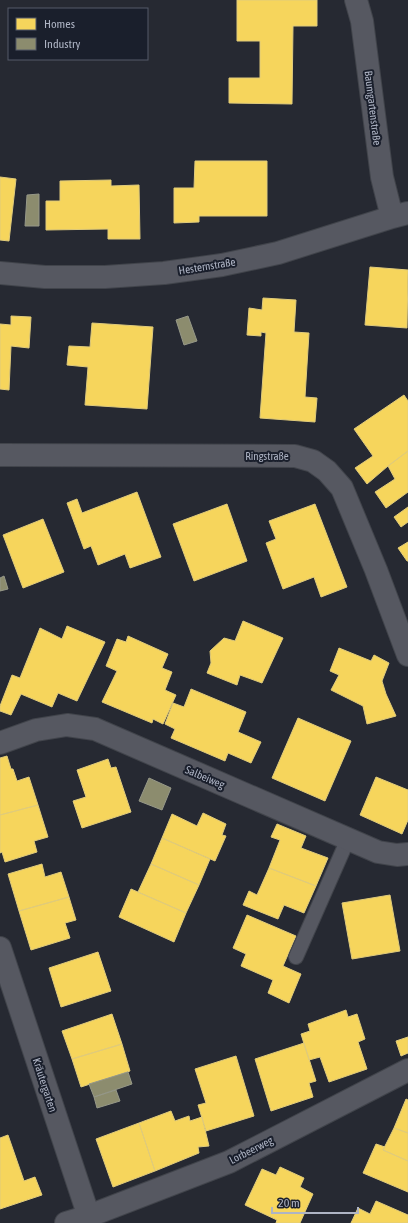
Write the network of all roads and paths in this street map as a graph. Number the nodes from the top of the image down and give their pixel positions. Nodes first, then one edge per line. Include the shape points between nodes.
1 (356, 0) edge
2 (400, 214) edge
3 (0, 273) edge
4 (0, 455) edge
5 (408, 655) edge
6 (0, 743) edge
7 (348, 839) junction
8 (408, 854) edge
9 (0, 948) edge
10 (296, 957) dead end
11 (408, 1070) edge
12 (90, 1220) edge
13 (66, 1223) edge

1 - 2 street, Baumgartenstraße via 362,21 382,177
2 - 3 street, Hesternstraße via 278,254 222,265 105,277 45,277
4 - 5 street, Ringstraße via 295,456 313,461 327,471 342,488
6 - 7 street, Salbeiweg via 36,730 67,725 95,729
7 - 8 street, Salbeiweg via 378,852
7 - 10 lane
9 - 12 street, Kräutergarten
11 - 12 street, Lorbeerweg via 228,1162
12 - 13 street, Lorbeerweg

